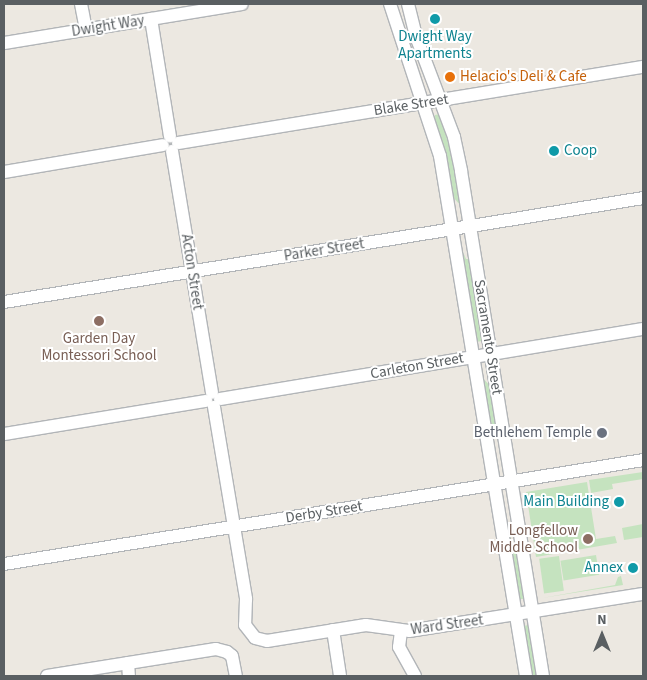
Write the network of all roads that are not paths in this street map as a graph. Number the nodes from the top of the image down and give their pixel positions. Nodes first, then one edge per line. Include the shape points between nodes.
1 (82, 4) edge
2 (242, 4) edge
3 (390, 4) edge
4 (408, 4) edge
5 (169, 10) edge
6 (151, 19) junction
7 (86, 29) junction
8 (4, 43) edge
9 (643, 67) edge
10 (441, 100) junction
11 (423, 103) junction
12 (171, 144) junction
13 (4, 172) edge
14 (643, 198) edge
15 (470, 227) junction
16 (453, 229) junction
17 (192, 271) junction
18 (4, 302) edge
19 (643, 330) edge
20 (491, 354) junction
21 (474, 357) junction
22 (213, 400) junction
23 (4, 434) edge
24 (643, 460) edge
25 (512, 482) junction
26 (494, 484) junction
27 (234, 527) junction
28 (4, 564) edge
29 (643, 594) edge
30 (533, 612) junction
31 (516, 614) junction
32 (333, 630) junction
33 (401, 631) junction
34 (251, 635) joint
35 (128, 670) edge
36 (47, 676) edge
37 (236, 676) edge
38 (340, 676) edge
39 (414, 676) edge
40 (526, 676) edge
41 (544, 676) edge

1 - 7 street
2 - 5 street, Dwight Way
3 - 11 street, Sacramento Street
4 - 10 street, Sacramento Street via 417,39
5 - 6 street, Dwight Way
6 - 7 street, Dwight Way
6 - 12 street, Acton Street
7 - 8 street, Dwight Way
9 - 10 street, Blake Street
10 - 11 street, Blake Street
10 - 15 street, Sacramento Street via 454,137
11 - 12 street, Blake Street
11 - 16 street, Sacramento Street via 440,156
12 - 13 street, Blake Street
12 - 17 street, Acton Street
14 - 15 street, Parker Street
15 - 16 street, Parker Street
15 - 20 street, Sacramento Street
16 - 17 street, Parker Street
16 - 21 street, Sacramento Street
17 - 18 street, Parker Street
17 - 22 street, Acton Street
19 - 20 street, Carleton Street
20 - 21 street, Carleton Street
20 - 25 street, Sacramento Street
21 - 22 street, Carleton Street
21 - 26 street, Sacramento Street
22 - 23 street, Carleton Street
22 - 27 street, Acton Street
24 - 25 street, Derby Street
25 - 26 street, Derby Street
25 - 30 street, Sacramento Street
26 - 27 street, Derby Street
26 - 31 street, Sacramento Street
27 - 28 street, Derby Street
27 - 34 street, Acton Street via 246,599 245,625
29 - 30 street, Ward Street
30 - 31 street, Ward Street
30 - 41 street, Sacramento Street
31 - 33 street, Ward Street
31 - 40 street, Sacramento Street
32 - 33 street, Ward Street via 366,625
32 - 34 street, Ward Street via 267,641
32 - 38 street
33 - 39 street via 399,647
35 - 36 street
35 - 37 street via 216,649 228,652

